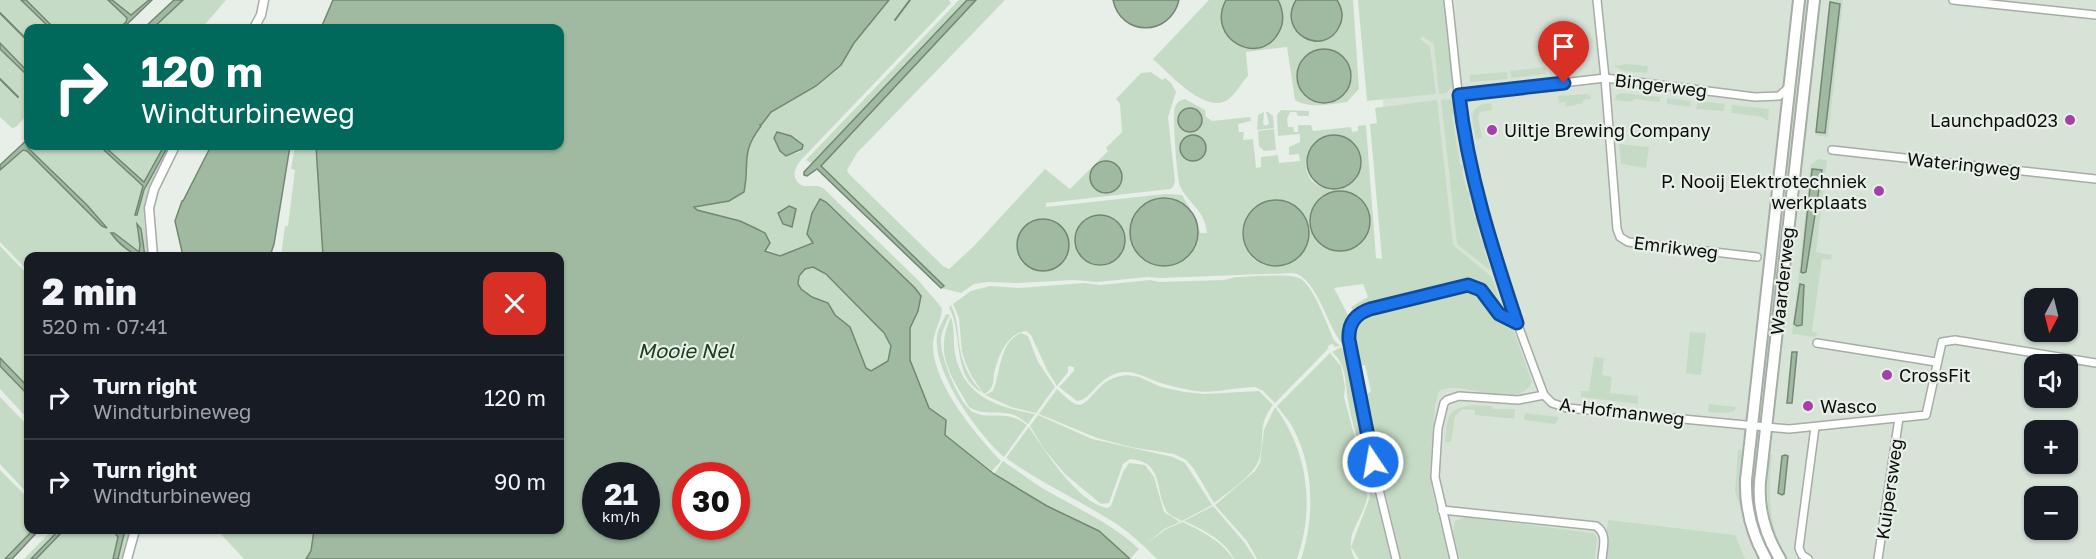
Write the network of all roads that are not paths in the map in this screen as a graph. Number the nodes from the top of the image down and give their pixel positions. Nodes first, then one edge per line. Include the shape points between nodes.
1 (264, 0) edge
2 (1448, 0) edge
3 (1597, 0) edge
4 (1814, 0) edge
5 (1953, 0) edge
6 (1797, 3) edge
7 (2096, 15) edge
8 (256, 24) edge
9 (1605, 78) junction
10 (1789, 87) junction
11 (1459, 95) junction
12 (173, 150) edge
13 (1832, 150) dead end
14 (2096, 179) edge
15 (153, 252) edge
16 (1756, 257) dead end
17 (1517, 323) junction
18 (1817, 343) dead end
19 (1936, 362) junction
20 (2096, 363) edge
21 (1544, 395) junction
22 (1899, 418) junction
23 (1751, 426) junction
24 (1766, 427) junction
25 (1815, 427) junction
26 (1442, 510) junction
27 (134, 534) edge
28 (1805, 557) edge
29 (127, 559) edge
30 (1396, 559) edge
31 (1454, 559) edge
32 (1602, 559) edge
33 (1766, 559) edge
34 (1780, 559) edge
35 (1878, 559) edge

1 - 8 street
2 - 11 street, A. Hofmanweg
3 - 9 street, Emrikweg
4 - 24 main road, Waarderweg
5 - 7 street
6 - 10 main road, Waarderweg
9 - 10 street, Bingerweg via 1755,97 1779,96
9 - 11 street, Bingerweg
9 - 16 street, Emrikweg via 1620,237 1628,242
10 - 23 main road, Waarderweg
11 - 17 street, A. Hofmanweg via 1473,177
12 - 15 street via 149,208
13 - 14 street, Wateringweg
17 - 21 street, A. Hofmanweg
17 - 30 street via 1499,314 1481,290 1468,285 1366,310 1352,322 1350,348
18 - 19 street
19 - 20 street via 1942,342 1955,340
19 - 22 street, A. Hofmanweg via 1926,415
21 - 23 street, A. Hofmanweg via 1562,407
21 - 26 street via 1518,400 1467,396 1444,403 1435,453
22 - 25 street, A. Hofmanweg
22 - 35 street, Kuipersweg
23 - 24 street, A. Hofmanweg
23 - 33 main road, Waarderweg via 1746,502 1752,530
24 - 25 street, A. Hofmanweg
24 - 34 main road, Waarderweg via 1760,503
25 - 28 street via 1799,548
26 - 31 street
26 - 32 street via 1596,526 1603,533
27 - 29 street

